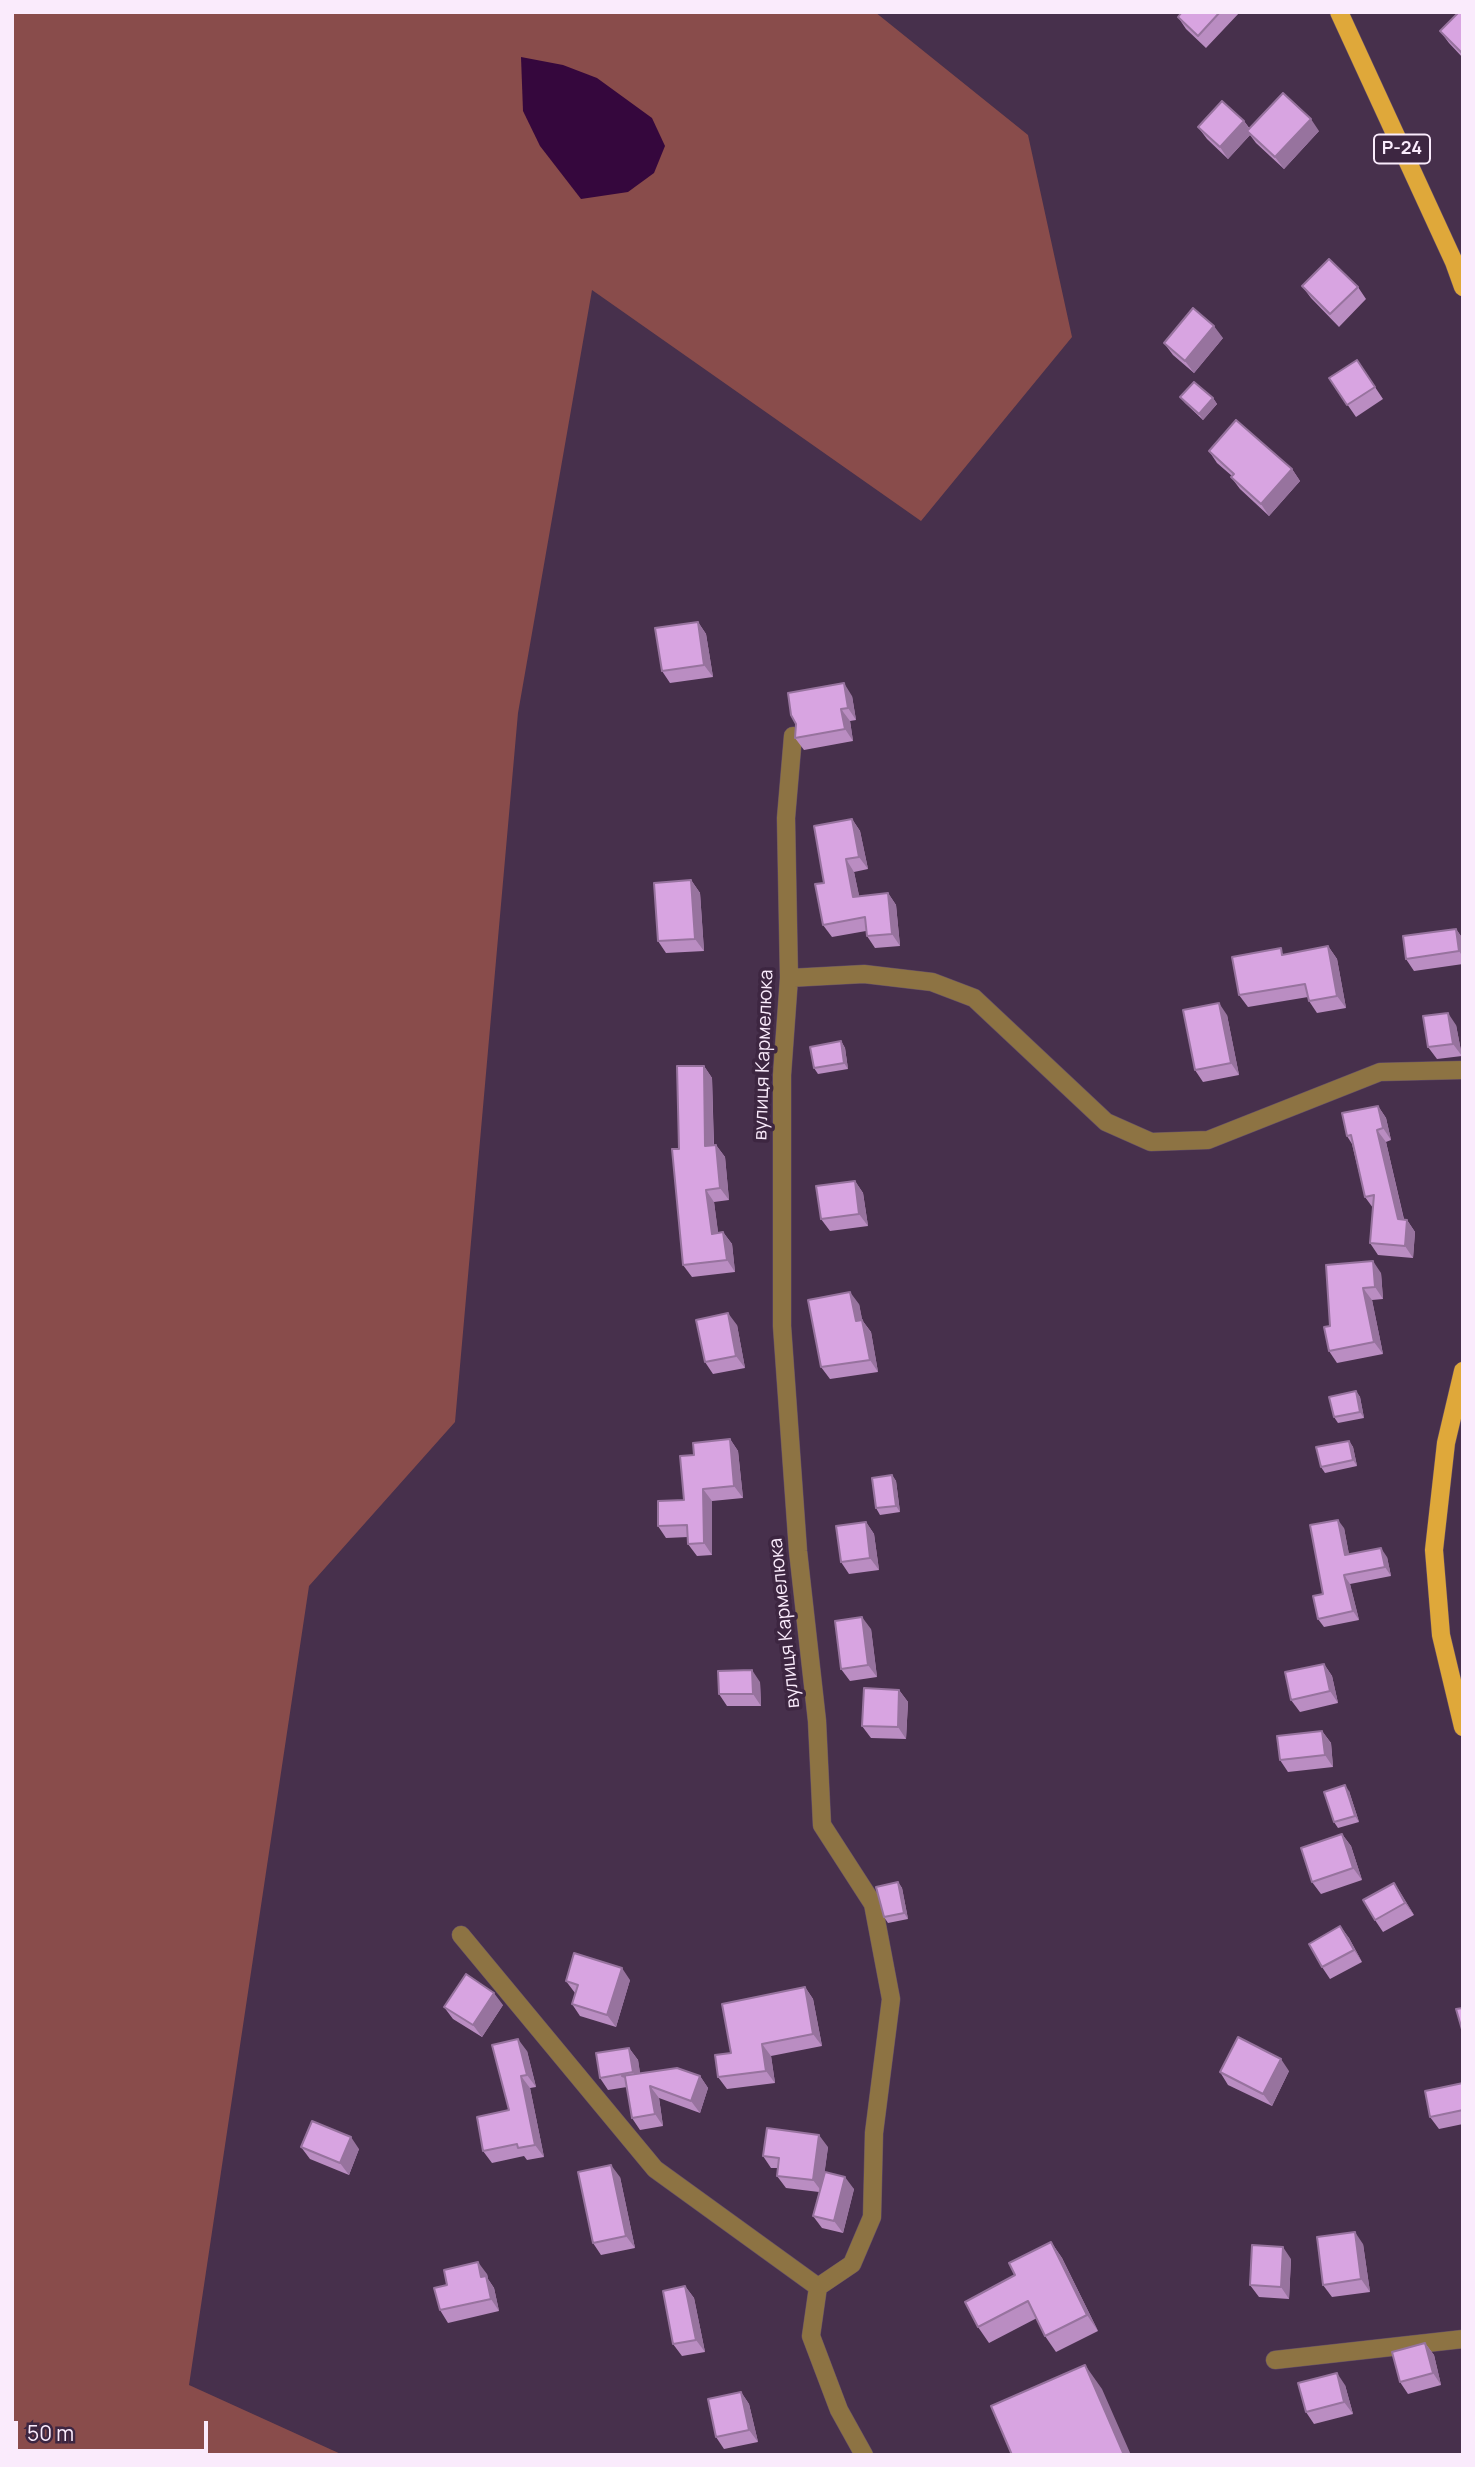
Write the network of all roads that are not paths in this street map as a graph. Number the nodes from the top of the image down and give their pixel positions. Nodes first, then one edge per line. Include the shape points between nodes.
1 (1339, 12) edge
2 (1463, 287) edge
3 (793, 736) edge
4 (789, 978) junction
5 (1463, 1070) edge
6 (1463, 1371) edge
7 (1463, 1727) edge
8 (461, 1935) dead end
9 (818, 2287) junction
10 (1463, 2339) edge
11 (1275, 2360) dead end
12 (864, 2455) edge

1 - 2 main road, Р-24
3 - 4 street, вулиця Кармелюка via 786,818
4 - 5 street via 864,974 932,982 974,998 1106,1122 1151,1142 1208,1140 1380,1072
4 - 9 street, вулиця Кармелюка via 782,1075 782,1326 822,1825 873,1904 891,1999 874,2133 873,2217 852,2264
6 - 7 main road via 1446,1443 1433,1550 1441,1635
8 - 9 street via 655,2169
9 - 12 street via 811,2336 839,2410
10 - 11 street

